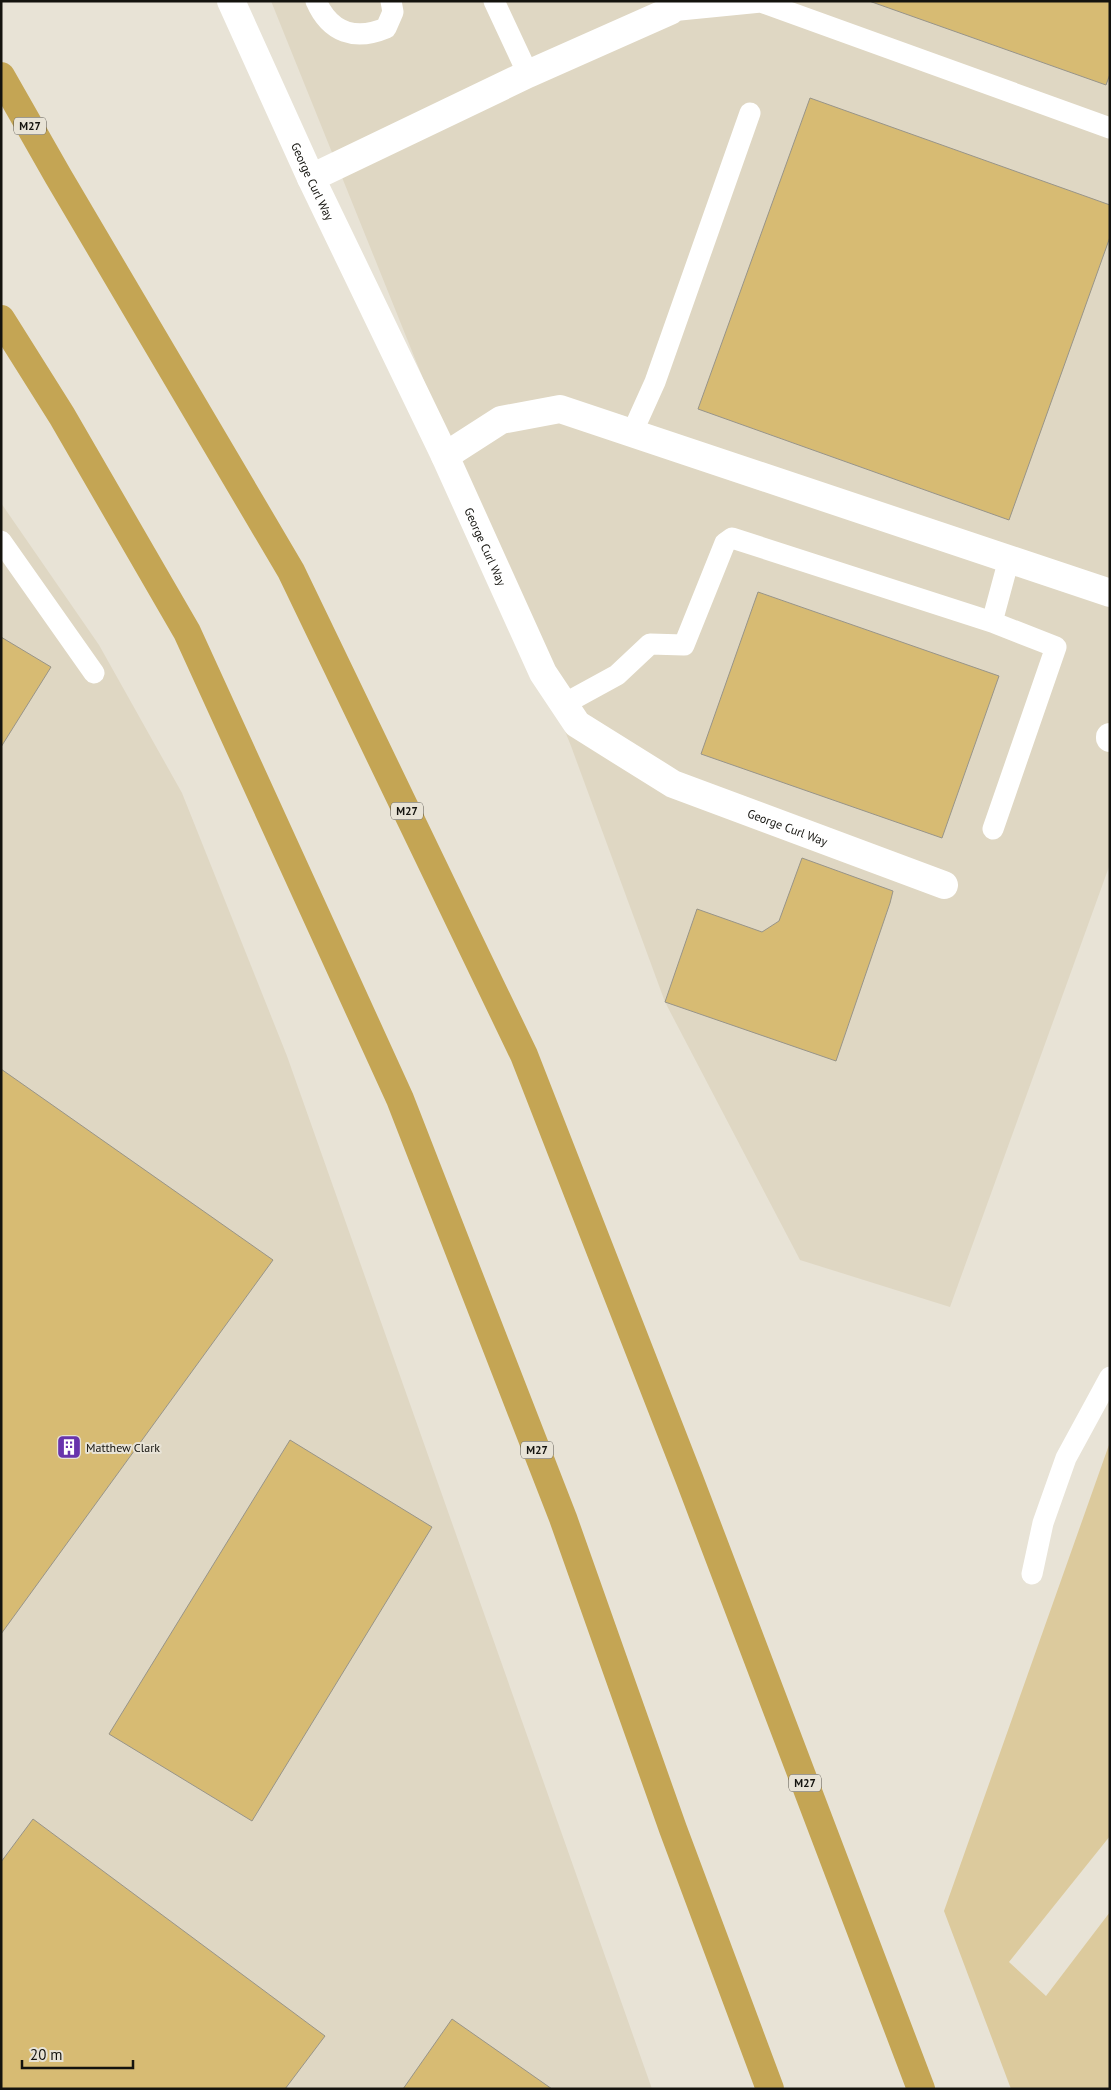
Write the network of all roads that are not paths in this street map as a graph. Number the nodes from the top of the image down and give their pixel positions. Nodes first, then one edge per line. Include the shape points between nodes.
1 (231, 1) edge
2 (316, 1) edge
3 (391, 1) edge
4 (494, 1) edge
5 (670, 11) joint
6 (528, 74) junction
7 (1, 76) edge
8 (1, 103) edge
9 (750, 113) dead end
10 (1110, 128) edge
11 (58, 176) junction
12 (311, 178) junction
13 (1, 318) edge
14 (632, 433) junction
15 (445, 456) junction
16 (1, 541) edge
17 (1009, 559) junction
18 (1110, 593) edge
19 (992, 622) junction
20 (94, 673) dead end
21 (564, 704) junction
22 (993, 829) dead end
23 (944, 885) dead end
24 (1110, 1377) edge
25 (1032, 1574) dead end
26 (770, 2089) edge
27 (921, 2089) edge

1 - 12 street, George Curl Way
2 - 3 lane via 333,27 355,35 371,34 386,28 393,12
4 - 6 lane
5 - 6 street
5 - 10 lane via 761,2
6 - 12 street
7 - 11 highway, M27
8 - 11 highway, M27
9 - 14 lane via 655,382
11 - 27 highway, M27 via 291,571 524,1055
12 - 15 street, George Curl Way
13 - 26 highway, M27 via 62,416 187,632 400,1098 563,1518
14 - 15 street via 560,409 501,420
14 - 17 street
15 - 21 street, George Curl Way via 543,673
16 - 20 lane
17 - 18 street
17 - 19 lane
19 - 21 lane via 732,538 725,543 684,645 650,644 617,675
19 - 22 lane via 1056,647
21 - 23 street, George Curl Way via 577,724 673,784
24 - 25 lane via 1066,1458 1043,1523

